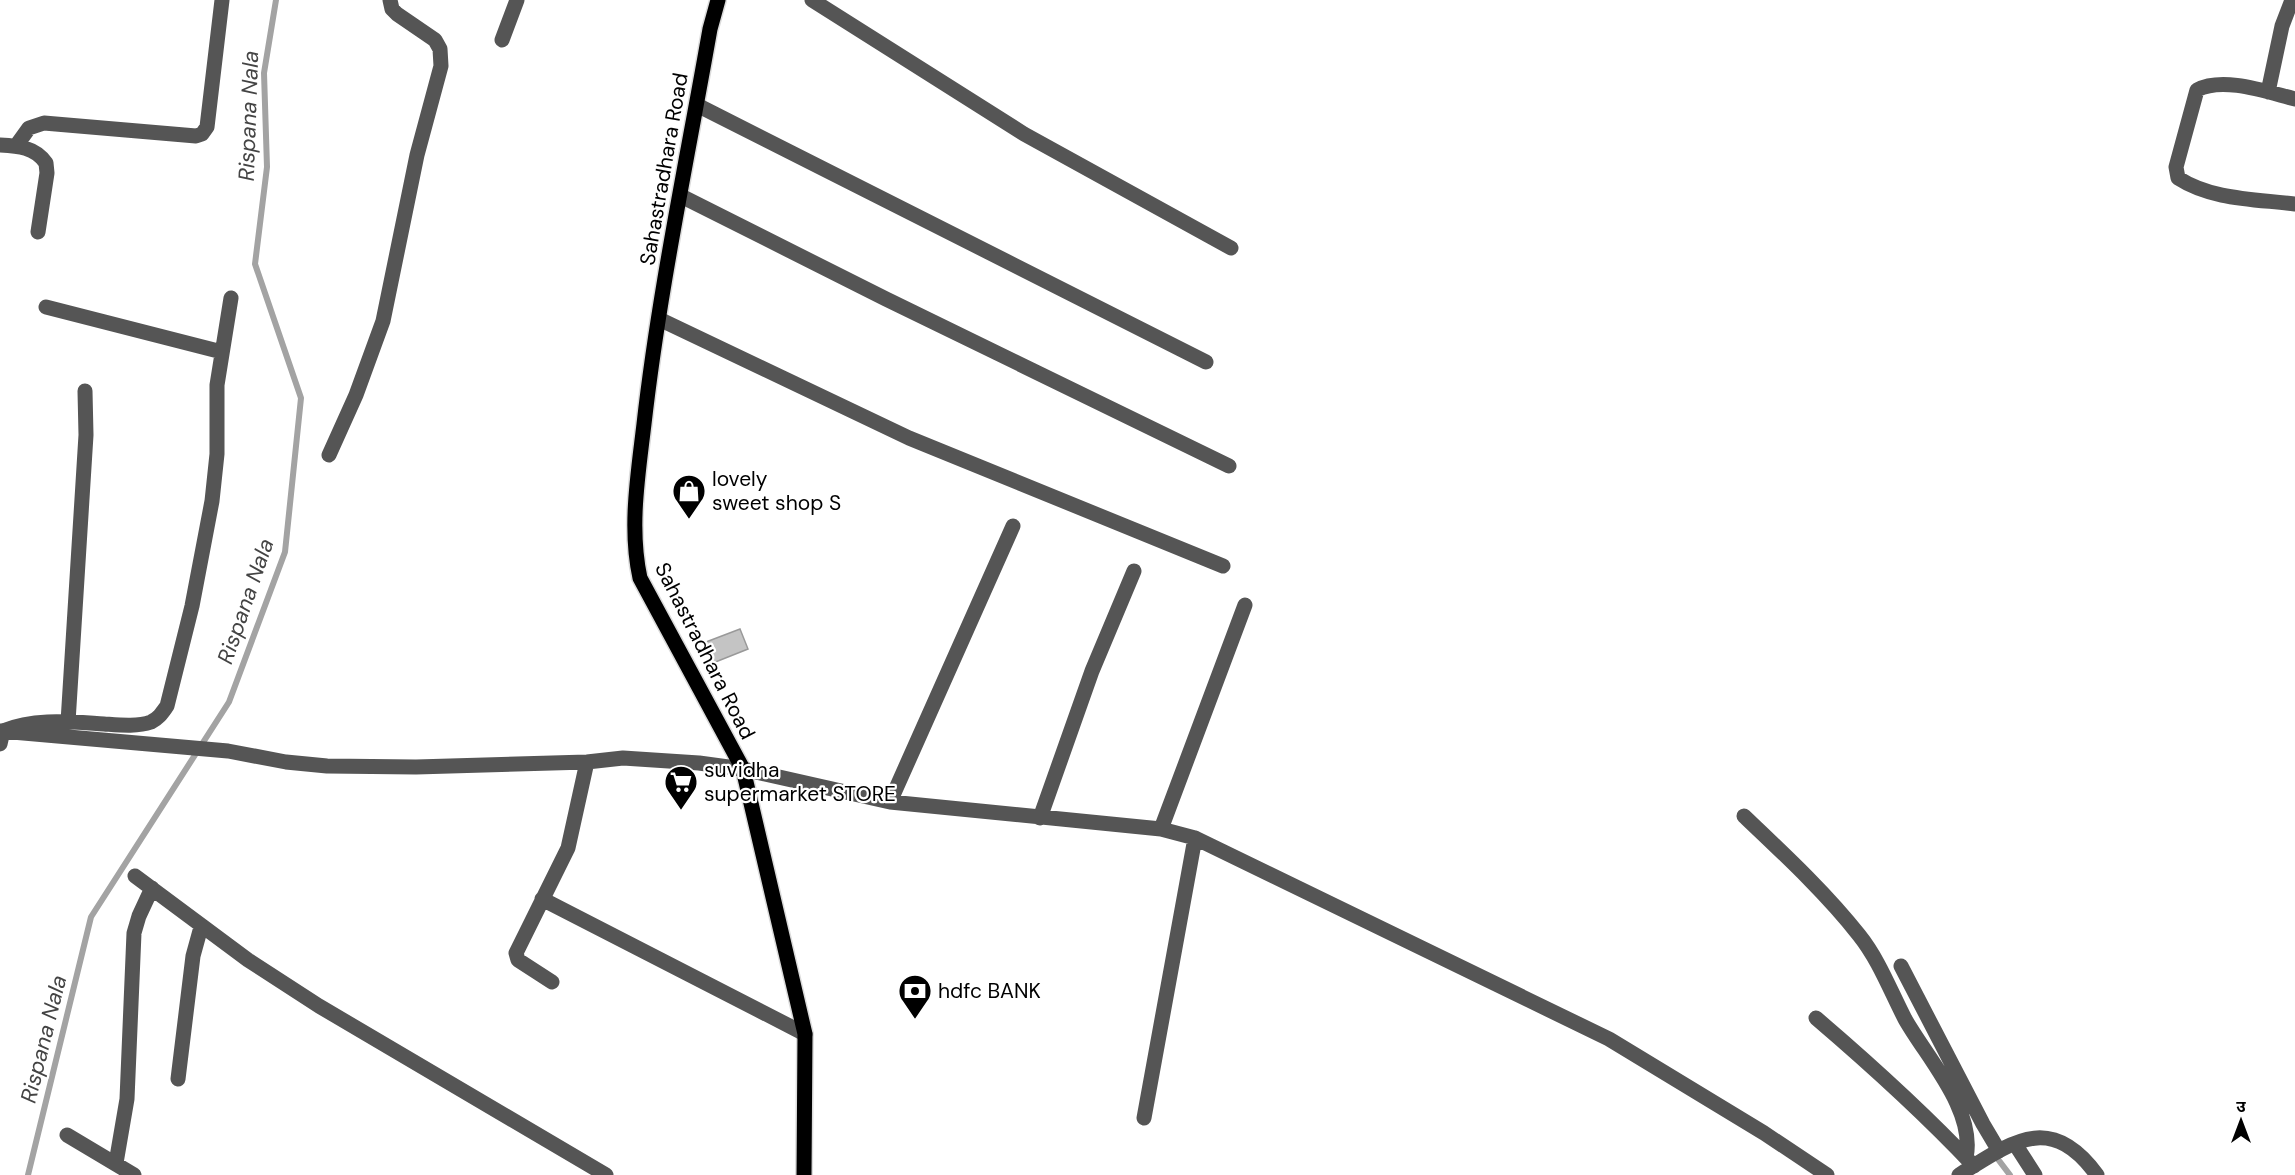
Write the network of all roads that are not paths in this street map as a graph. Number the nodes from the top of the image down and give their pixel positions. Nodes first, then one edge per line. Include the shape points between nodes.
1 (222, 0) edge
2 (390, 0) edge
3 (517, 0) edge
4 (718, 0) edge
5 (812, 0) edge
6 (2292, 0) edge
7 (502, 40) dead end
8 (2268, 92) junction
9 (2295, 99) edge
10 (697, 105) junction
11 (0, 145) edge
12 (16, 146) junction
13 (681, 196) junction
14 (2295, 204) edge
15 (38, 232) dead end
16 (1231, 248) dead end
17 (231, 298) dead end
18 (46, 307) dead end
19 (658, 319) junction
20 (222, 352) junction
21 (1206, 362) dead end
22 (85, 391) dead end
23 (329, 455) dead end
24 (1229, 466) dead end
25 (1013, 526) dead end
26 (1223, 566) dead end
27 (1134, 571) dead end
28 (1245, 605) dead end
29 (68, 722) junction
30 (1, 735) edge
31 (587, 762) junction
32 (743, 770) junction
33 (890, 802) junction
34 (1744, 816) dead end
35 (1040, 818) junction
36 (1161, 829) junction
37 (1195, 838) junction
38 (135, 876) dead end
39 (152, 888) junction
40 (542, 899) junction
41 (201, 927) junction
42 (1901, 966) dead end
43 (552, 982) dead end
44 (1816, 1018) dead end
45 (805, 1034) junction
46 (178, 1079) dead end
47 (1144, 1118) dead end
48 (68, 1135) dead end
49 (2015, 1144) junction
50 (1984, 1157) junction
51 (116, 1163) junction
52 (134, 1175) edge
53 (606, 1175) edge
54 (804, 1175) edge
55 (1827, 1175) edge
56 (1959, 1175) edge
57 (2035, 1175) edge
58 (2097, 1175) edge

1 - 12 street via 207,127 202,134 44,123 29,128
2 - 23 street via 397,14 435,40 441,66 417,155 382,321 356,395
3 - 7 street
4 - 10 main road, Sahastradhara Road
5 - 16 street via 1024,134
6 - 8 street via 2282,26
8 - 9 street
8 - 14 street via 2224,83 2197,90 2176,167 2178,178 2192,187 2228,197
10 - 13 main road, Sahastradhara Road
10 - 21 street
11 - 12 street
12 - 15 street via 35,152 46,163
13 - 19 main road, Sahastradhara Road
13 - 24 street
17 - 20 street
18 - 20 street
19 - 26 street via 909,438
19 - 32 main road, Sahastradhara Road via 638,476 635,556 640,578
20 - 29 street via 212,501 167,706 161,716 149,723
22 - 29 street via 86,435
25 - 33 street
27 - 35 street via 1092,672
28 - 36 street
29 - 30 street via 26,723
30 - 31 street via 228,751 327,766
31 - 32 street via 606,758 651,759
31 - 40 street via 568,848
32 - 33 street
32 - 45 main road, Sahastradhara Road
33 - 35 street
34 - 50 street via 1850,924 1877,960 1906,1020 1934,1062 1961,1115 1968,1140
35 - 36 street
36 - 37 street
37 - 47 street
37 - 55 street via 1609,1040
38 - 39 street
39 - 41 street
39 - 51 street via 134,933 127,1099
40 - 43 street via 516,952 518,960
40 - 45 street
41 - 46 street via 193,956
41 - 53 street via 319,1006
42 - 50 street via 1983,1124
44 - 50 street via 1936,1125
45 - 54 main road, Sahastradhara Road
48 - 51 street
49 - 50 street
49 - 57 street
49 - 58 street via 2041,1137 2061,1140
50 - 56 street
51 - 52 street

